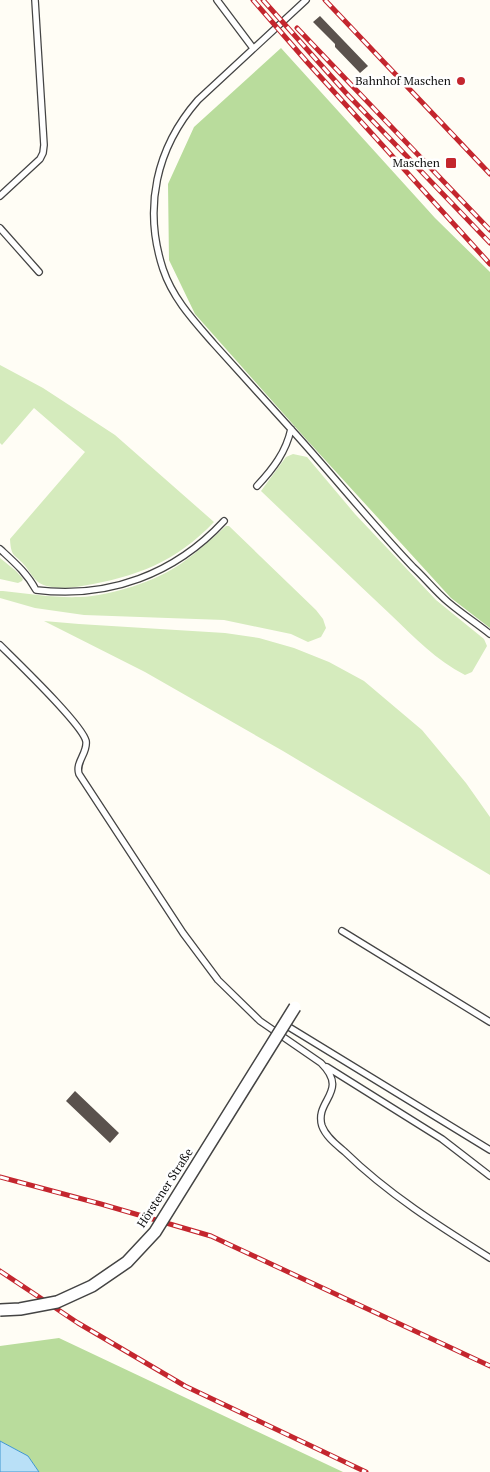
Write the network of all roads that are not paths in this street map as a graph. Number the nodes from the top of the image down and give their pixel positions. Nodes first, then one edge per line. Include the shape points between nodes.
1 (35, 0) edge
2 (217, 0) edge
3 (306, 0) edge
4 (253, 48) junction
5 (0, 196) edge
6 (0, 228) edge
7 (39, 272) dead end
8 (291, 429) junction
9 (257, 486) dead end
10 (224, 521) dead end
11 (0, 549) edge
12 (490, 634) edge
13 (0, 645) edge
14 (342, 931) dead end
15 (295, 1007) dead end
16 (490, 1022) edge
17 (284, 1024) junction
18 (321, 1064) junction
19 (490, 1150) edge
20 (490, 1176) edge
21 (490, 1258) edge
22 (0, 1310) edge

1 - 5 lane via 43,153 40,160
2 - 4 lane
3 - 4 lane
4 - 8 lane via 198,100 176,128 162,160 153,216 164,271 179,302
6 - 7 lane
8 - 9 lane via 280,458
8 - 12 lane via 383,535 447,602
10 - 11 lane via 193,550 159,571 123,584 84,592 36,590 19,566
13 - 18 lane via 83,733 86,746 77,768 79,774 199,956 249,1011
14 - 16 lane
15 - 17 street, Hörstener Straße, bridge
17 - 19 lane
17 - 22 street, Hörstener Straße, bridge via 154,1232 127,1262 92,1286 57,1302
18 - 20 lane via 442,1139
18 - 21 lane via 332,1078 331,1093 321,1116 322,1127 329,1137 386,1189

